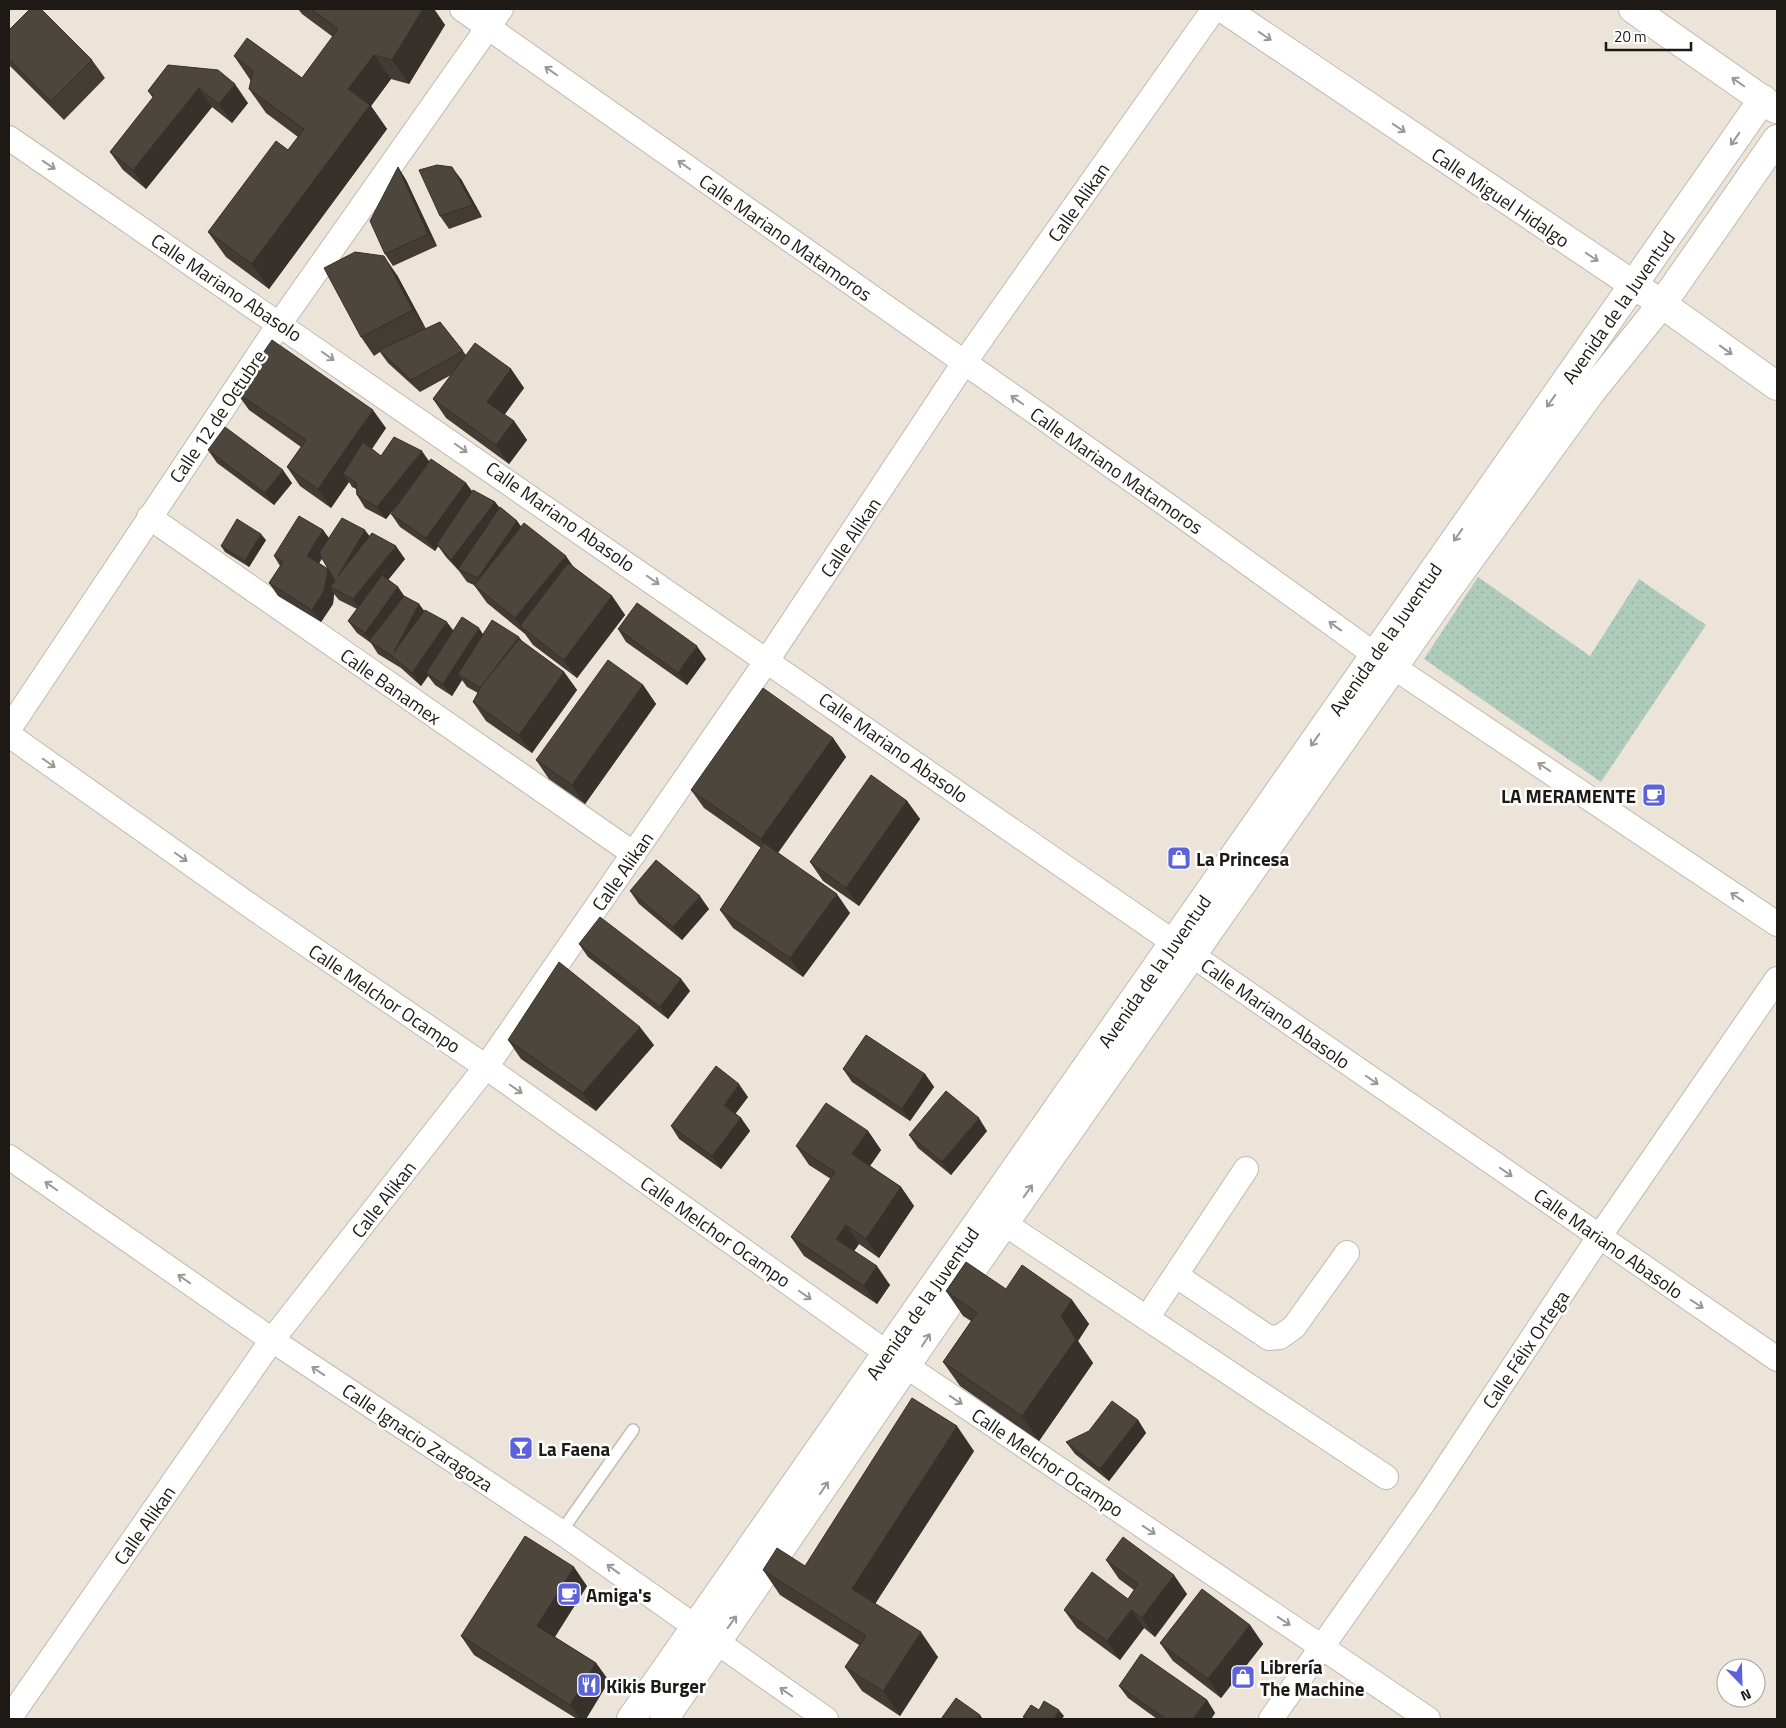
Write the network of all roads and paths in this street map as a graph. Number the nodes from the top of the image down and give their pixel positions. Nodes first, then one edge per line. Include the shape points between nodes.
1 (462, 9) edge
2 (1214, 9) edge
3 (1224, 9) edge
4 (1633, 9) edge
5 (494, 18) edge
6 (1772, 99) edge
7 (9, 138) edge
8 (1777, 139) edge
9 (1633, 284) junction
10 (1662, 304) junction
11 (280, 323) junction
12 (964, 363) junction
13 (1777, 386) edge
14 (148, 517) junction
15 (768, 659) junction
16 (1385, 660) junction
17 (9, 729) edge
18 (9, 735) edge
19 (634, 854) junction
20 (1777, 924) edge
21 (1183, 949) junction
22 (1777, 979) edge
23 (486, 1067) junction
24 (9, 1157) edge
25 (1246, 1169) dead end
26 (996, 1217) junction
27 (1599, 1237) junction
28 (1347, 1254) dead end
29 (1177, 1276) junction
30 (1147, 1318) junction
31 (272, 1340) junction
32 (1777, 1359) edge
33 (897, 1360) junction
34 (633, 1430) dead end
35 (1386, 1478) dead end
36 (561, 1532) junction
37 (706, 1636) junction
38 (1322, 1646) junction
39 (9, 1719) edge
40 (631, 1719) edge
41 (664, 1719) edge
42 (826, 1719) edge
43 (1271, 1719) edge
44 (1428, 1719) edge

1 - 5 street, Calle Mariano Matamoros
2 - 12 street, Calle Alikan
3 -> 9 street, Calle Miguel Hidalgo
6 -> 4 street
5 - 11 street, Calle 12 de Octubre
12 -> 5 street, Calle Mariano Matamoros
6 -> 9 street, Avenida de la Juventud
7 -> 11 street, Calle Mariano Abasolo
8 - 10 street, Avenida de la Juventud
9 - 10 street, Calle Miguel Hidalgo
9 -> 16 street, Avenida de la Juventud
10 -> 13 street, Calle Miguel Hidalgo
10 - 16 street, Avenida de la Juventud via 1590,392
11 - 14 street, Calle 12 de Octubre
11 -> 15 street, Calle Mariano Abasolo
12 - 15 street, Calle Alikan
16 -> 12 street, Calle Mariano Matamoros
14 - 17 street, Calle 12 de Octubre
14 - 19 street, Calle Banamex
15 - 19 street, Calle Alikan
15 - 21 street, Calle Mariano Abasolo
20 -> 16 street, Calle Mariano Matamoros
16 - 21 street, Avenida de la Juventud
18 -> 23 street, Calle Melchor Ocampo
19 - 23 street, Calle Alikan
21 - 26 street, Avenida de la Juventud
21 -> 27 street, Calle Mariano Abasolo
22 - 27 street, Calle Félix Ortega
23 - 31 street, Calle Alikan
23 -> 33 street, Calle Melchor Ocampo
31 -> 24 street, Calle Ignacio Zaragoza
25 - 29 street
26 - 30 street
26 - 33 street, Avenida de la Juventud
27 -> 32 street, Calle Mariano Abasolo
27 - 38 street, Calle Félix Ortega via 1424,1502
28 - 29 street via 1294,1327 1280,1337 1269,1338
29 - 30 street
30 - 35 street
36 -> 31 street, Calle Ignacio Zaragoza
31 - 39 street, Calle Alikan
33 - 37 street, Avenida de la Juventud
33 -> 38 street, Calle Melchor Ocampo
34 - 36 lane
37 -> 36 street, Calle Ignacio Zaragoza
37 - 40 street, Avenida de la Juventud
37 - 41 street, Avenida de la Juventud
42 -> 37 street, Calle Ignacio Zaragoza
38 - 43 street, Calle Félix Ortega
38 - 44 street, Calle Melchor Ocampo

